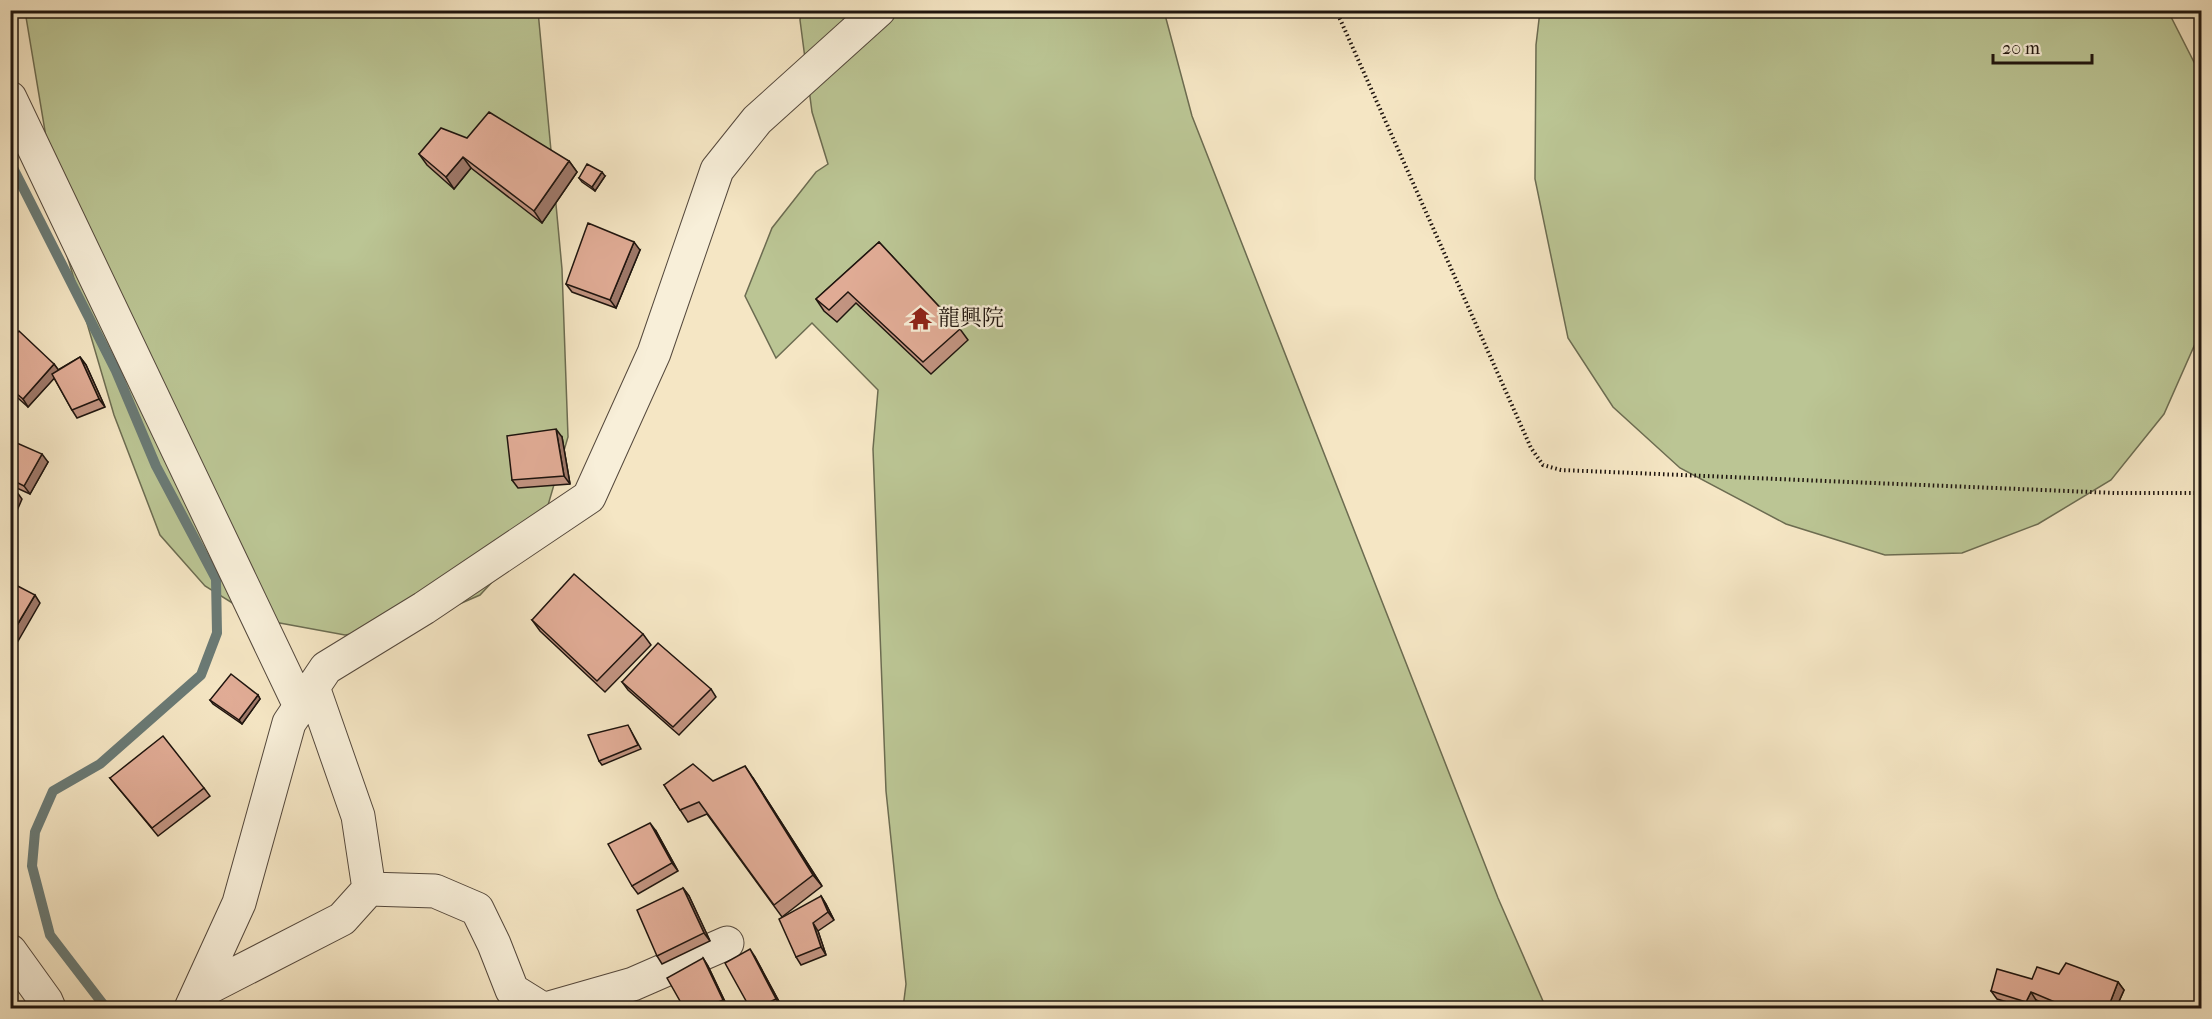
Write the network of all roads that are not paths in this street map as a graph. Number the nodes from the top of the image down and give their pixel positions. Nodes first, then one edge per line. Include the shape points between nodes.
1 (879, 10) edge
2 (10, 98) edge
3 (307, 697) junction
4 (369, 889) junction
5 (727, 943) dead end
6 (10, 951) edge
7 (194, 1000) edge
8 (49, 1008) edge
9 (541, 1008) edge
10 (549, 1008) edge

1 - 3 street via 757,120 717,170 654,353 589,497 424,608 326,668
2 - 3 street
3 - 4 street via 358,816
3 - 7 street via 289,723 239,903
4 - 7 street via 342,919
4 - 9 street via 435,891 477,909 512,990
5 - 10 street via 633,984
6 - 8 street

